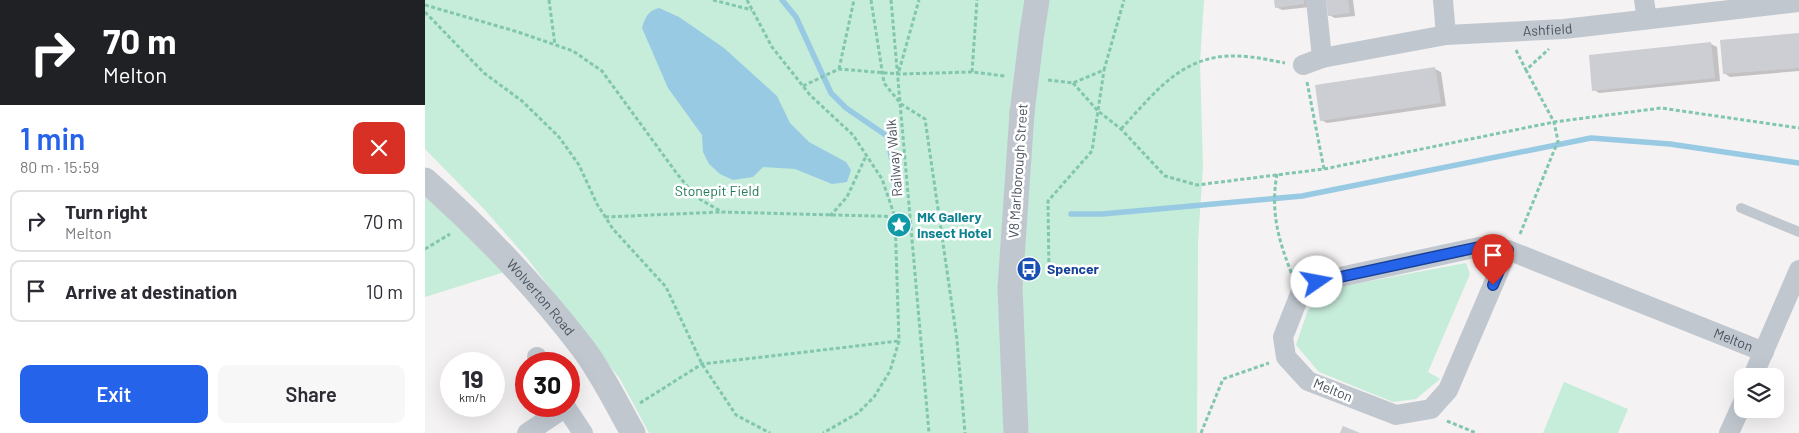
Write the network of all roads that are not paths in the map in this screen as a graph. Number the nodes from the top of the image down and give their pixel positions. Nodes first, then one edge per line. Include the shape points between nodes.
1 (1037, 0) edge
2 (1316, 0) edge
3 (1443, 0) edge
4 (1761, 2) edge
5 (1799, 2) edge
6 (1645, 9) edge
7 (1446, 35) junction
8 (1322, 58) junction
9 (1303, 65) road end
10 (425, 180) edge
11 (1741, 208) dead end
12 (1799, 232) edge
13 (1508, 250) junction
14 (1799, 270) edge
15 (1764, 352) junction
16 (1757, 368) edge
17 (550, 417) edge
18 (572, 417) edge
19 (1736, 418) edge
20 (628, 424) edge
21 (527, 433) edge
22 (583, 433) edge
23 (1016, 433) edge
24 (1729, 433) edge

1 - 23 street, V8 Marlborough Street, bridge via 1022,113 1010,288
2 - 8 street
3 - 7 street
4 - 5 street, Ashfield
4 - 6 street, Ashfield
6 - 7 street, Ashfield via 1565,29
7 - 8 street, Ashfield
8 - 9 street, Ashfield
10 - 20 street, Wolverton Road via 517,268 583,349
11 - 12 lane
13 - 13 street, Melton via 1479,247 1317,282 1300,294 1283,337 1286,357 1308,381 1396,415 1431,409 1448,390
13 - 15 street, Melton
14 - 15 street
15 - 16 street
17 - 21 street
18 - 22 street
19 - 24 street

